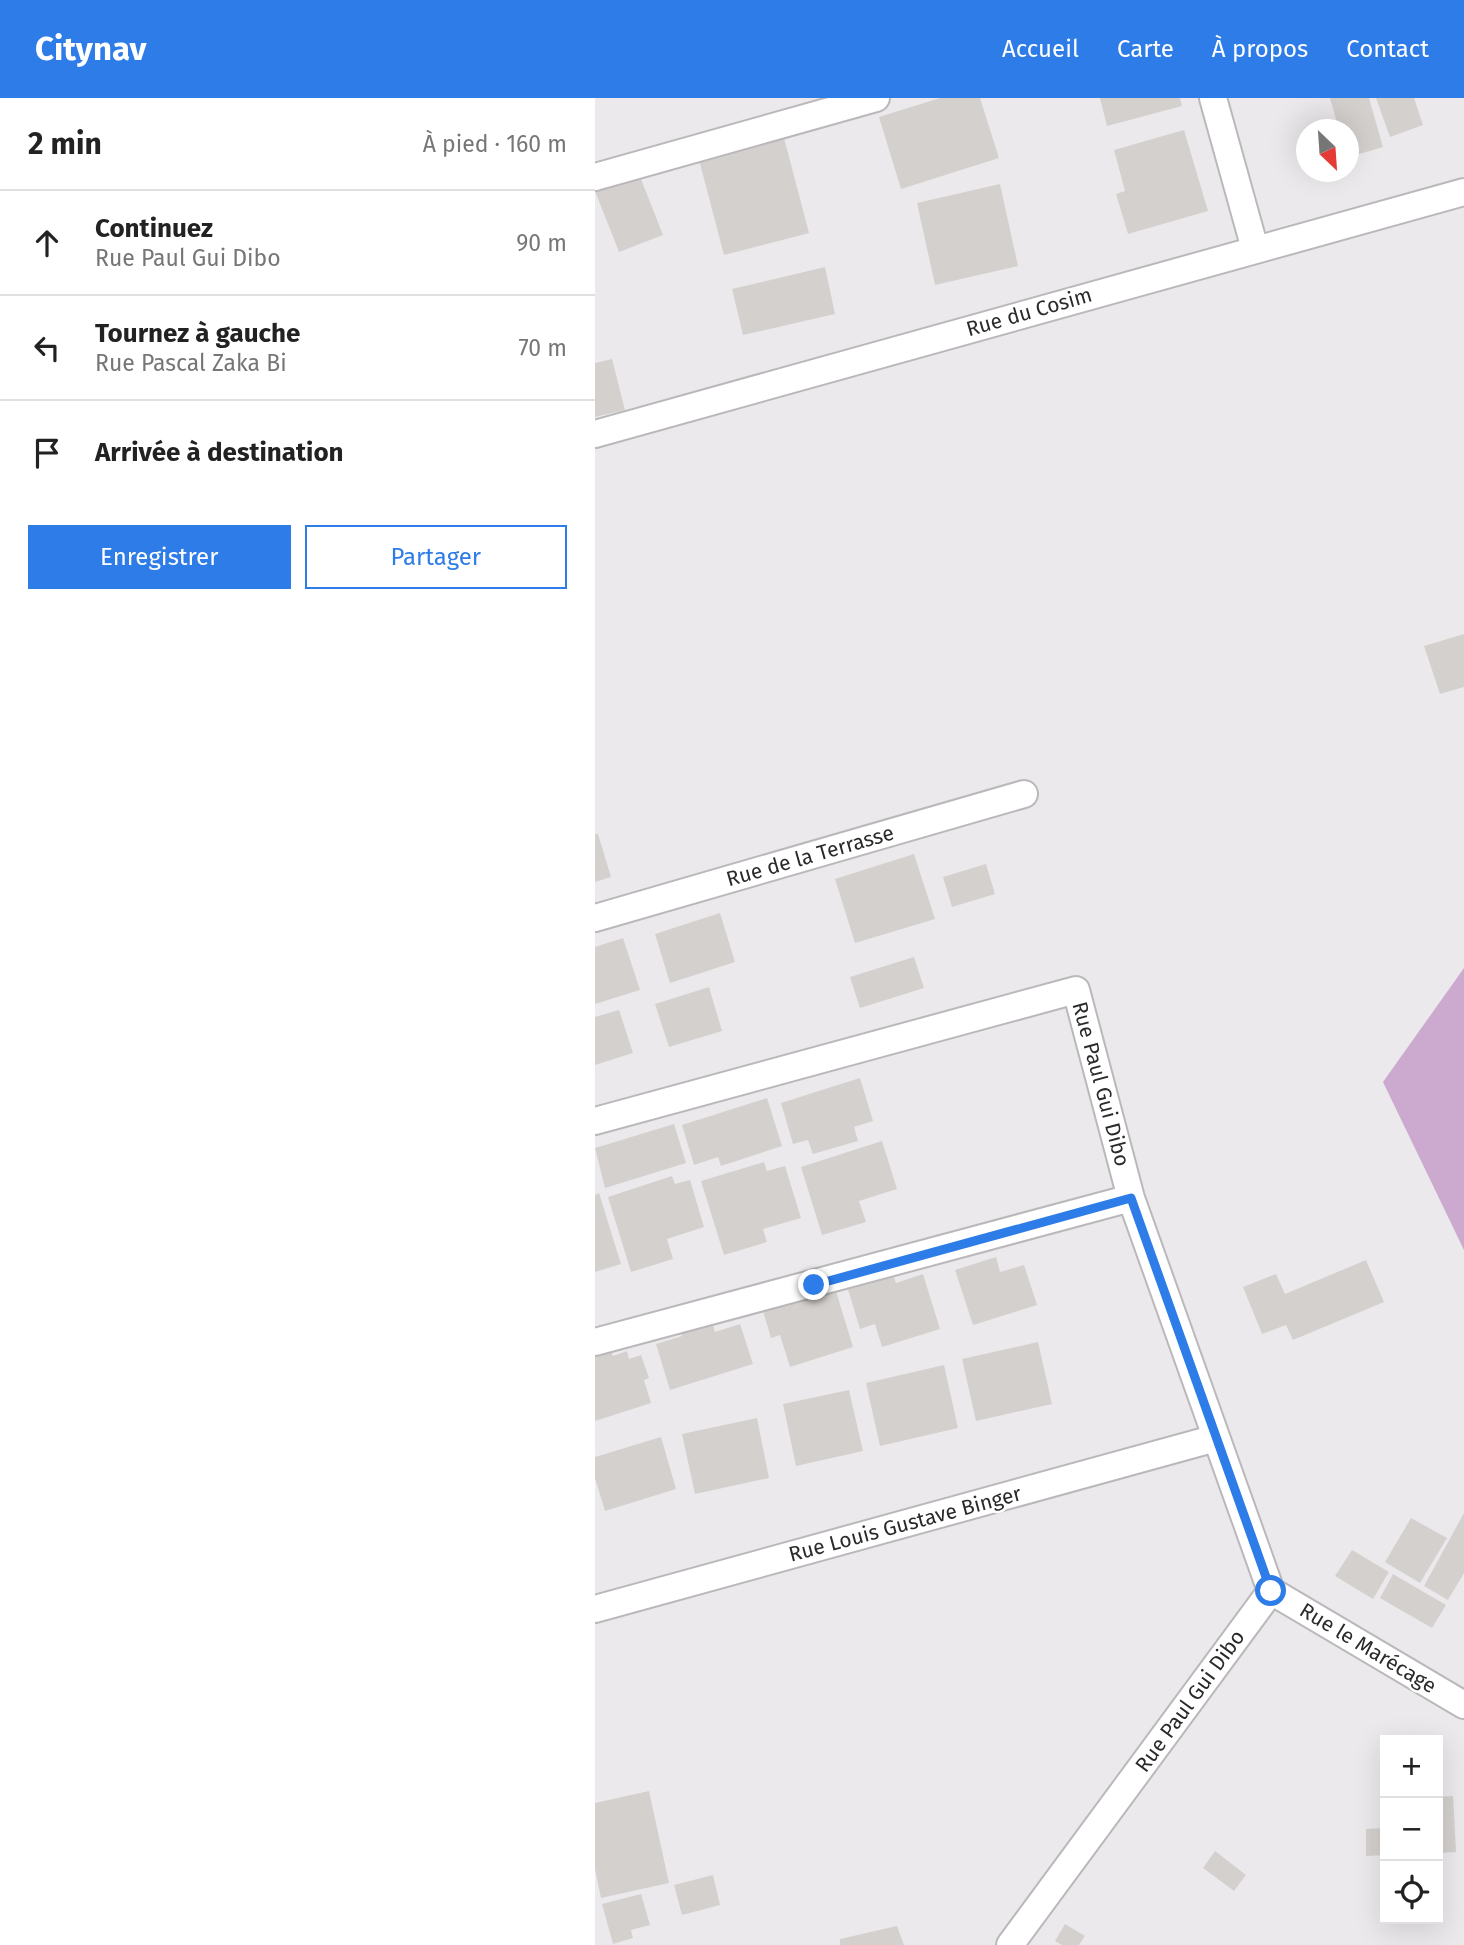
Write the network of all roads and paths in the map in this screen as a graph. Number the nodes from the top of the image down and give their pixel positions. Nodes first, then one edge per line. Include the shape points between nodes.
1 (876, 98) edge
2 (1213, 98) edge
3 (595, 177) edge
4 (1464, 191) edge
5 (1255, 250) junction
6 (595, 433) edge
7 (1024, 794) dead end
8 (595, 918) edge
9 (595, 1121) edge
10 (1131, 1198) junction
11 (595, 1342) edge
12 (1216, 1438) junction
13 (1271, 1591) junction
14 (595, 1609) edge
15 (1464, 1705) edge
16 (1010, 1945) edge

1 - 3 street
2 - 5 street
4 - 5 street, Rue du Cosim
5 - 6 street, Rue du Cosim
7 - 8 street, Rue de la Terrasse
9 - 10 street, Rue Paul Gui Dibo via 1076,990
10 - 11 street
10 - 12 street, Rue Paul Gui Dibo
12 - 13 street, Rue Paul Gui Dibo
12 - 14 street, Rue Louis Gustave Binger
13 - 15 street, Rue le Marécage
13 - 16 street, Rue Paul Gui Dibo

